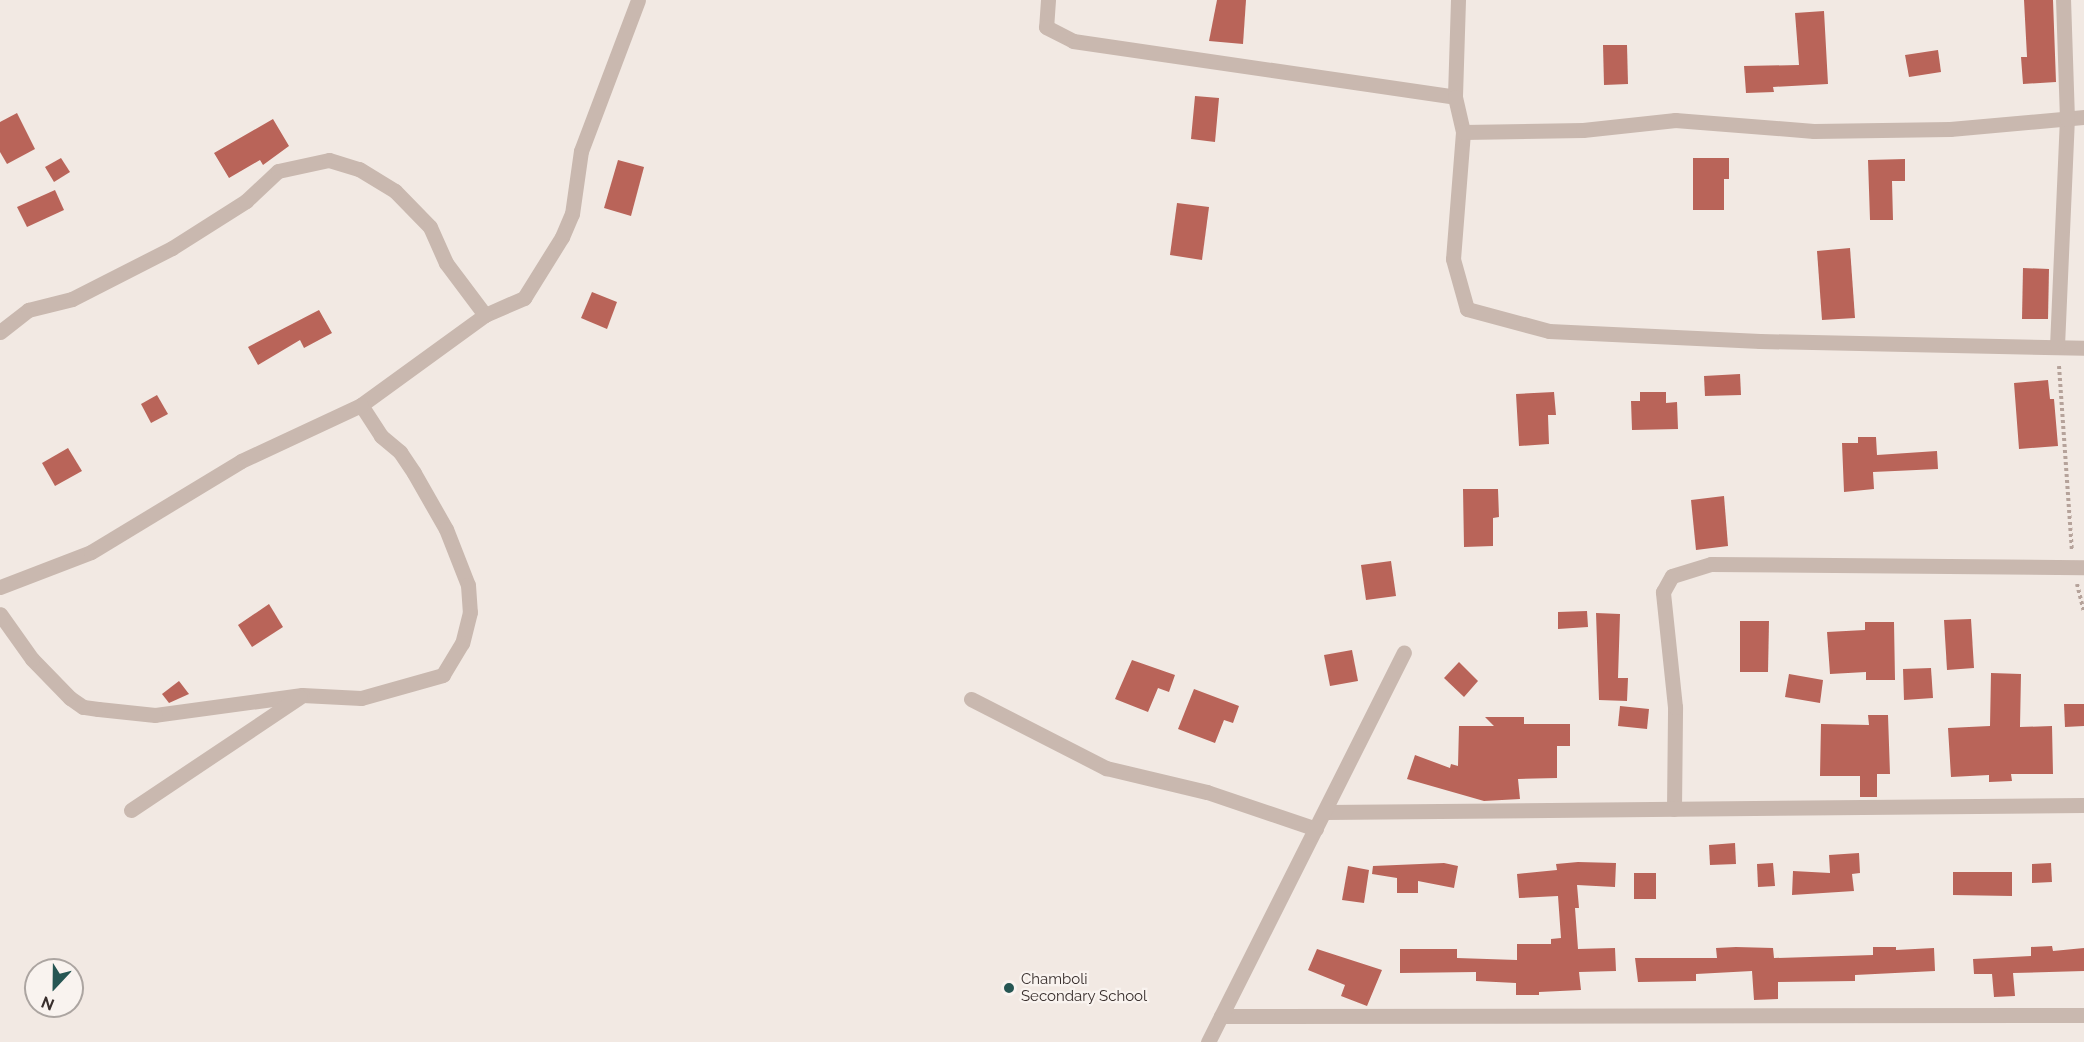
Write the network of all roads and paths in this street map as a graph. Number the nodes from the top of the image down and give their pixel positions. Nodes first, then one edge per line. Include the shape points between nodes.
1 (638, 0) edge
2 (1048, 0) edge
3 (1458, 0) edge
4 (2063, 0) edge
5 (1455, 97) junction
6 (2084, 117) edge
7 (2067, 119) junction
8 (1463, 132) junction
9 (485, 315) junction
10 (0, 332) edge
11 (2057, 346) junction
12 (2084, 348) edge
13 (361, 405) junction
14 (2078, 566) edge
15 (0, 587) edge
16 (2084, 612) edge
17 (0, 614) edge
18 (1404, 652) dead end
19 (302, 695) junction
20 (971, 699) dead end
21 (2084, 806) edge
22 (1674, 809) junction
23 (131, 810) dead end
24 (1324, 812) junction
25 (1316, 829) junction
26 (2084, 1015) edge
27 (1221, 1016) junction
28 (1208, 1042) edge

1 - 9 street via 581,151 572,214 562,237 524,298
2 - 5 street via 1046,27 1073,41
3 - 5 street
4 - 7 street
5 - 8 street
6 - 7 street
7 - 8 street via 1950,129 1814,131 1675,120 1583,130
7 - 11 street
8 - 11 street via 1453,259 1467,309 1549,331 1760,341
9 - 10 street via 446,262 430,227 395,191 359,169 329,160 278,171 246,201 172,248 72,299 28,310
9 - 13 street
11 - 12 street
11 - 14 path
13 - 15 street via 241,461 91,552
13 - 19 street via 381,436 410,466 446,529 468,585 470,612 462,643 442,675 360,698
14 - 16 path
14 - 22 street via 1711,564 1672,576 1663,592 1675,707
17 - 19 street via 32,659 83,707 155,715
18 - 24 street
19 - 23 street
20 - 25 street via 1106,768 1207,792
21 - 22 street
22 - 24 street
24 - 25 street
25 - 27 street
26 - 27 street
27 - 28 street

